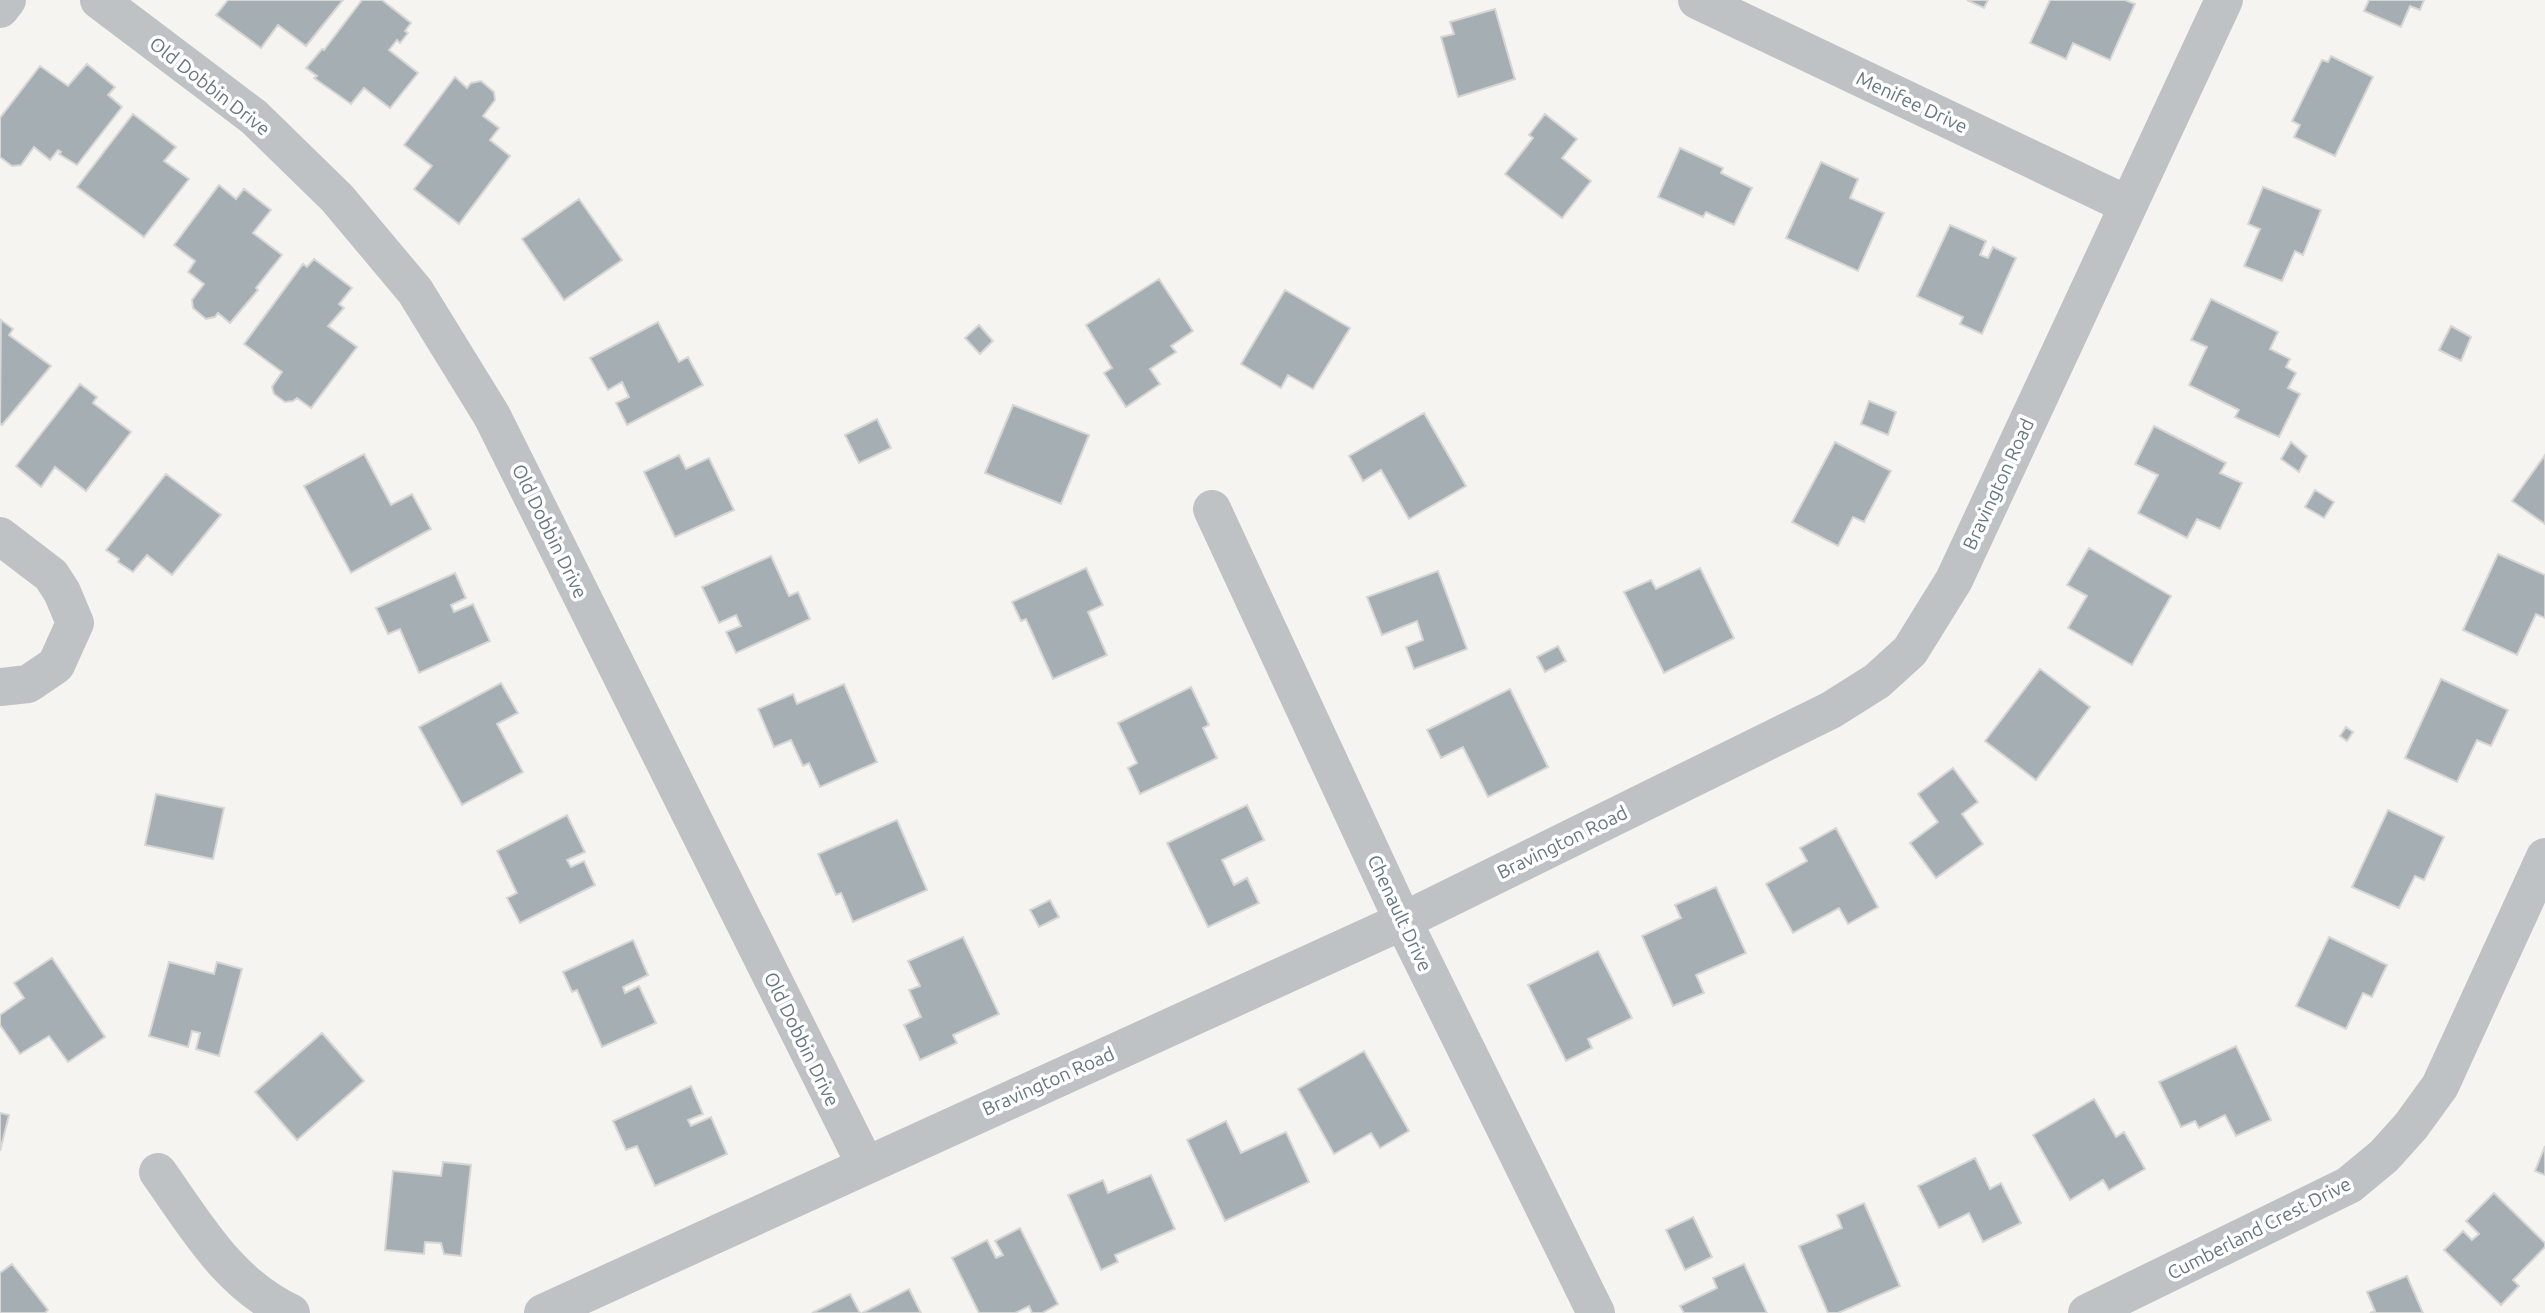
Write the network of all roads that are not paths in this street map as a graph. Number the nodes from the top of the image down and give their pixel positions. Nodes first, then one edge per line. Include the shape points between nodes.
1 (7, 0) edge
2 (99, 0) edge
3 (1697, 0) edge
4 (2224, 0) edge
5 (0, 9) edge
6 (2128, 205) junction
7 (1212, 509) dead end
8 (0, 536) edge
9 (0, 687) edge
10 (2545, 857) edge
11 (1403, 921) junction
12 (865, 1164) junction
13 (158, 1172) dead end
14 (291, 1313) edge
15 (543, 1313) edge
16 (1596, 1313) edge
17 (2087, 1313) edge

1 - 5 street
2 - 12 street, Old Dobbin Drive via 254,117 337,198 415,291 492,416
3 - 6 street, Menifee Drive
4 - 6 street, Bravington Road
6 - 11 street, Bravington Road via 1954,580 1910,651 1877,681 1831,710
7 - 11 street, Chenault Drive
8 - 9 street via 51,575 75,623 56,665 28,684
10 - 17 street, Cumberland Crest Drive via 2440,1086 2384,1156 2349,1185
11 - 12 street, Bravington Road
11 - 16 street, Chenault Drive
12 - 15 street, Bravington Road
13 - 14 street via 220,1259 250,1288

